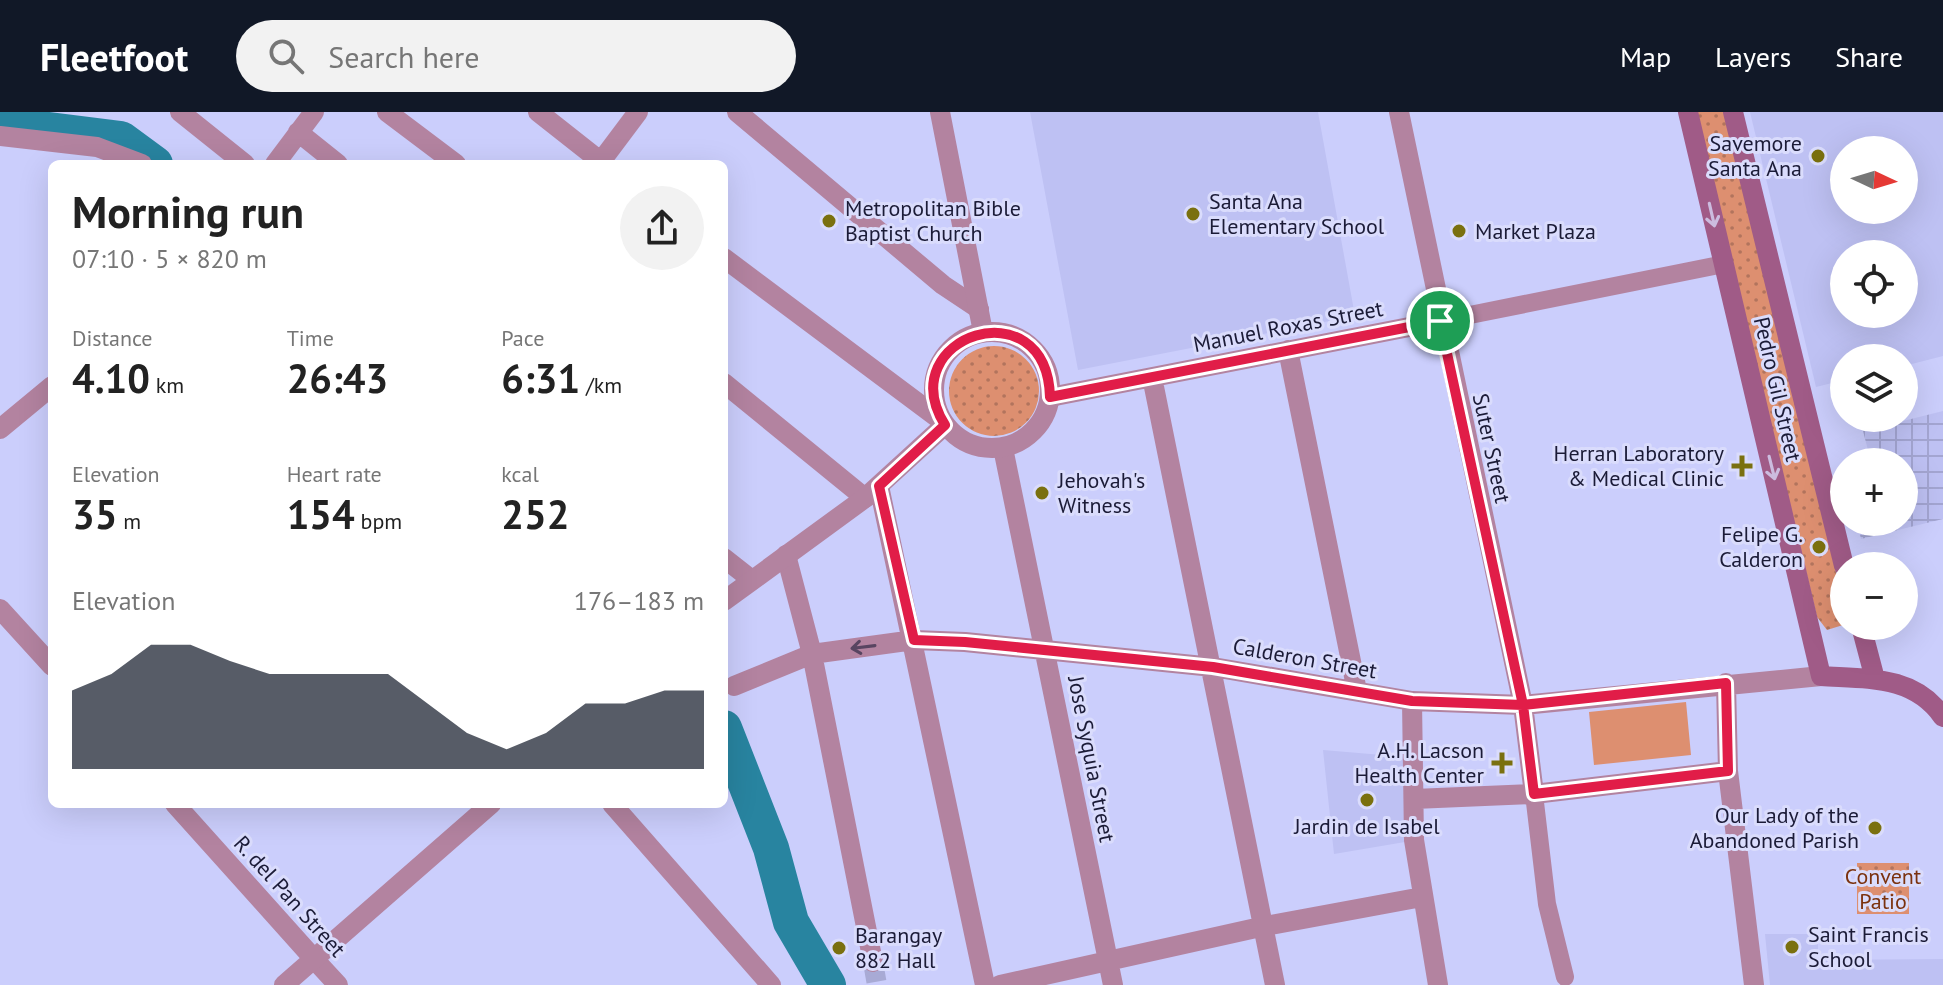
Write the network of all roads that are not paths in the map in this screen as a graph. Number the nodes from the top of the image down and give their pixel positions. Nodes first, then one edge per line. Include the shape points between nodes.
1 (180, 112) edge
2 (314, 112) edge
3 (387, 112) edge
4 (538, 112) edge
5 (638, 112) edge
6 (737, 112) edge
7 (940, 112) edge
8 (1399, 112) edge
9 (1688, 112) edge
10 (1733, 112) edge
11 (298, 132) junction
12 (0, 136) edge
13 (131, 160) edge
14 (240, 160) edge
15 (278, 160) edge
16 (333, 160) edge
17 (451, 160) edge
18 (597, 160) edge
19 (603, 160) edge
20 (728, 261) edge
21 (1724, 264) junction
22 (979, 309) junction
23 (1440, 321) junction
24 (983, 332) junction
25 (1288, 350) junction
26 (1152, 377) junction
27 (728, 386) edge
28 (48, 389) edge
29 (1050, 397) junction
30 (943, 423) junction
31 (0, 429) edge
32 (1003, 448) junction
33 (872, 492) junction
34 (1841, 552) edge
35 (786, 555) junction
36 (728, 561) edge
37 (752, 580) junction
38 (728, 598) edge
39 (0, 609) edge
40 (914, 640) junction
41 (1865, 640) edge
42 (1046, 650) junction
43 (812, 654) junction
44 (48, 662) edge
45 (1213, 667) junction
46 (1821, 676) junction
47 (1875, 679) junction
48 (1726, 683) junction
49 (734, 686) dead end
50 (1357, 691) junction
51 (1936, 696) edge
52 (1412, 701) junction
53 (1523, 705) junction
54 (1943, 717) edge
55 (1728, 771) junction
56 (1534, 794) junction
57 (1414, 799) junction
58 (179, 808) edge
59 (486, 808) edge
60 (616, 808) edge
61 (1422, 897) junction
62 (1265, 926) junction
63 (314, 959) junction
64 (1107, 960) junction
65 (873, 962) tunnel mouth
66 (1565, 977) dead end
67 (284, 985) edge
68 (338, 985) edge
69 (771, 985) edge
70 (985, 985) edge
71 (1000, 985) edge
72 (1113, 985) edge
73 (1275, 985) edge
74 (1438, 985) edge
75 (1754, 985) edge

1 - 14 street
2 - 11 street
3 - 17 street
4 - 18 street
5 - 19 street
6 - 22 street via 943,285
7 - 22 street
8 - 23 street, Suter Street
9 -> 21 main road, Pedro Gil Street
10 - 34 main road, Pedro Gil Street
11 - 15 street
11 - 16 street
12 - 13 street via 97,147
20 - 30 street
21 - 23 street, Manuel Roxas Street
21 -> 46 main road, Pedro Gil Street
22 - 24 street
23 - 25 street, Manuel Roxas Street
23 - 53 street, Suter Street
24 - 29 street via 1010,335 1033,348 1043,362
24 - 30 street via 956,344 938,367 933,395
25 - 26 street, Manuel Roxas Street
25 - 50 street
26 - 29 street, Manuel Roxas Street
26 - 45 street
27 - 33 street
28 - 31 street
29 - 32 street via 1032,433
30 - 32 street via 971,445
30 - 33 street
32 - 42 street, Jose Syquia Street
33 - 35 street
33 - 40 street
35 - 37 street
35 - 43 street
36 - 37 street
37 - 38 street
39 - 44 street
40 - 42 street, Calderon Street
40 -> 43 street, Calderon Street
40 - 70 street
41 - 47 main road
42 - 45 street, Calderon Street
42 - 64 street, Jose Syquia Street
43 - 49 street, Calderon Street
43 - 65 street
45 - 50 street, Calderon Street
45 - 62 street
46 - 47 main road, Calderon Street
46 - 48 street, Calderon Street
47 - 51 main road, Calderon Street
48 - 53 street, Calderon Street
48 - 55 street
50 - 52 street, Calderon Street
51 - 54 main road
52 - 53 street, Calderon Street
52 - 57 street
53 - 56 street, Suter Street
55 - 56 street
55 - 75 street
56 - 57 street
56 - 66 street via 1547,904
57 - 61 street
58 - 63 street, R. del Pan Street
59 - 63 street
60 - 69 street
61 - 62 street
61 - 74 street
62 - 64 street
62 - 73 street
63 - 67 street
63 - 68 street, R. del Pan Street
64 - 71 street
64 - 72 street, Jose Syquia Street

